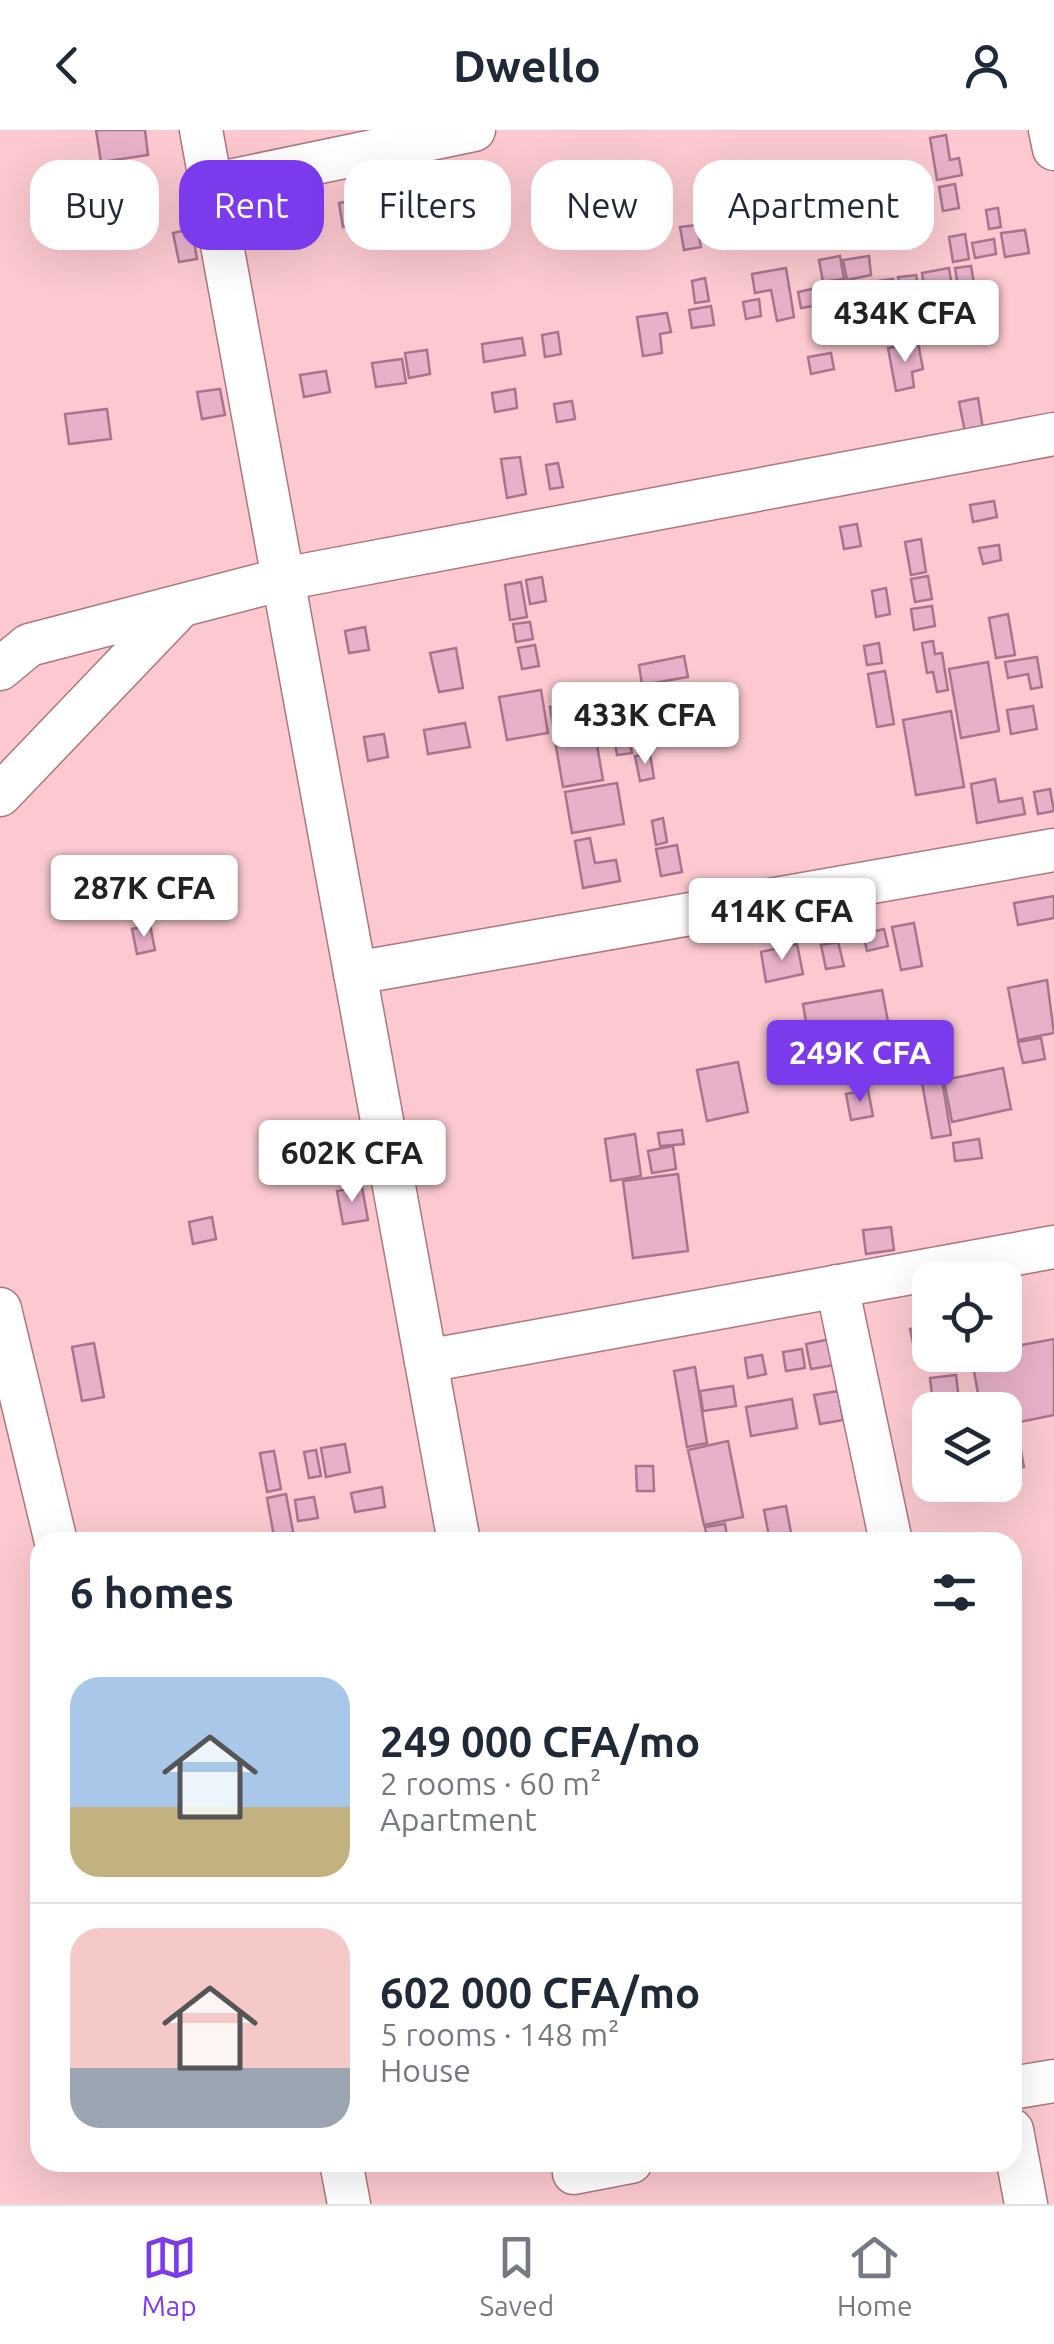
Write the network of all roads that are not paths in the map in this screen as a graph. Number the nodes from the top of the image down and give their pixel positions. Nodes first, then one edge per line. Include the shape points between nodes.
1 (201, 130) edge
2 (474, 130) edge
3 (1050, 130) edge
4 (1054, 149) edge
5 (206, 160) edge
6 (324, 161) edge
7 (222, 250) edge
8 (1054, 434) edge
9 (283, 579) junction
10 (181, 607) junction
11 (0, 669) edge
12 (0, 795) edge
13 (1054, 850) edge
14 (355, 973) junction
15 (1054, 1248) edge
16 (837, 1286) junction
17 (0, 1308) edge
18 (426, 1361) junction
19 (54, 1532) edge
20 (457, 1532) edge
21 (888, 1532) edge
22 (1054, 2081) edge
23 (1022, 2086) edge
24 (342, 2172) edge
25 (600, 2172) edge
26 (1020, 2172) edge
27 (576, 2180) edge
28 (349, 2204) edge
29 (1026, 2204) edge

1 - 5 street
2 - 6 street
3 - 4 street
7 - 9 street
8 - 9 street
9 - 10 street
9 - 14 street
10 - 11 street via 29,645
10 - 12 street
13 - 14 street
14 - 18 street
15 - 16 street
16 - 18 street
16 - 21 street
17 - 19 street
18 - 20 street
22 - 23 street
24 - 28 street
25 - 27 street
26 - 29 street

